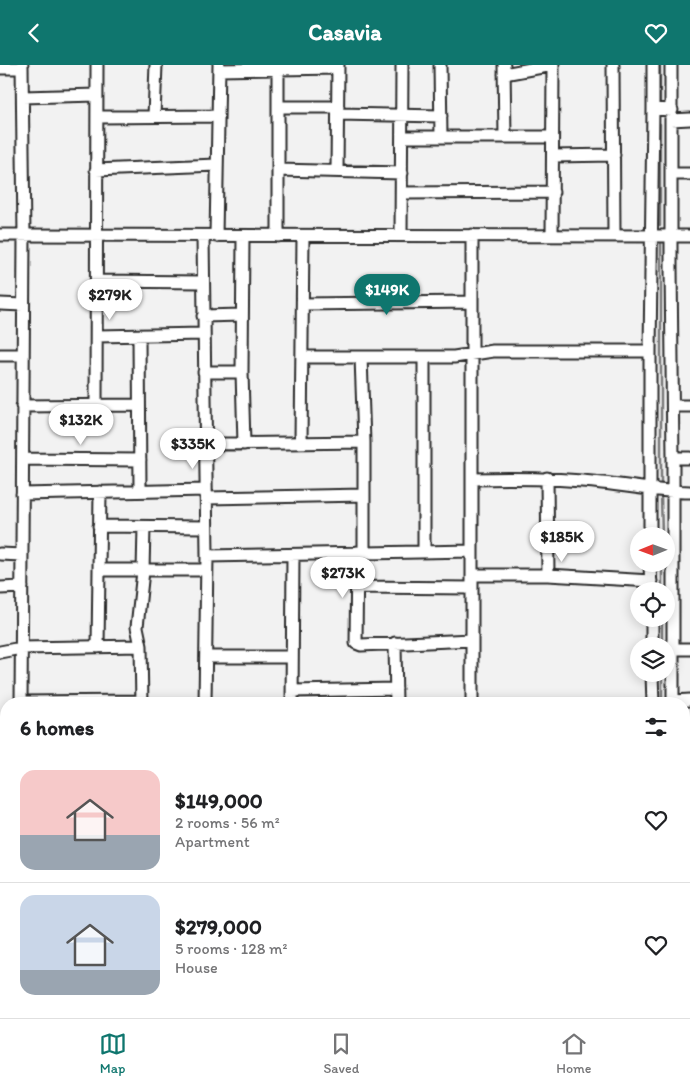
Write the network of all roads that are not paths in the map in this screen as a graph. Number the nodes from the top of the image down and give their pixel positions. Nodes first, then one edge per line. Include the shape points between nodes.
1 (97, 65) edge
2 (156, 65) edge
3 (402, 65) edge
4 (440, 65) edge
5 (553, 65) edge
6 (613, 65) edge
7 (653, 65) edge
8 (671, 65) edge
9 (22, 67) edge
10 (338, 67) edge
11 (0, 68) edge
12 (219, 68) edge
13 (504, 69) edge
14 (278, 70) junction
15 (98, 95) junction
16 (23, 97) junction
17 (278, 107) junction
18 (653, 109) junction
19 (338, 111) junction
20 (402, 115) junction
21 (671, 115) junction
22 (154, 116) junction
23 (218, 116) junction
24 (441, 116) junction
25 (98, 117) junction
26 (690, 119) edge
27 (402, 137) junction
28 (441, 137) junction
29 (505, 137) junction
30 (552, 137) junction
31 (614, 155) junction
32 (553, 156) junction
33 (216, 165) junction
34 (96, 170) junction
35 (278, 170) junction
36 (337, 171) junction
37 (402, 173) junction
38 (672, 174) junction
39 (690, 174) edge
40 (651, 188) junction
41 (672, 189) junction
42 (553, 192) junction
43 (402, 193) junction
44 (0, 235) edge
45 (401, 235) junction
46 (472, 235) junction
47 (24, 236) junction
48 (96, 236) junction
49 (203, 236) junction
50 (216, 236) junction
51 (278, 236) junction
52 (303, 236) junction
53 (552, 236) junction
54 (614, 236) junction
55 (650, 236) junction
56 (672, 236) junction
57 (690, 236) edge
58 (243, 237) junction
59 (670, 267) junction
60 (97, 281) junction
61 (203, 282) junction
62 (651, 282) junction
63 (471, 302) junction
64 (303, 304) junction
65 (0, 305) edge
66 (22, 305) junction
67 (242, 315) junction
68 (203, 316) junction
69 (203, 334) junction
70 (97, 336) junction
71 (139, 336) junction
72 (650, 351) junction
73 (472, 353) junction
74 (0, 355) edge
75 (22, 355) junction
76 (303, 357) junction
77 (361, 357) junction
78 (424, 357) junction
79 (242, 372) junction
80 (204, 373) junction
81 (139, 405) junction
82 (22, 406) junction
83 (96, 406) junction
84 (673, 406) junction
85 (690, 406) edge
86 (301, 442) junction
87 (364, 442) junction
88 (244, 443) junction
89 (205, 444) junction
90 (674, 458) junction
91 (690, 458) edge
92 (23, 459) junction
93 (140, 460) junction
94 (547, 478) junction
95 (472, 479) junction
96 (650, 490) junction
97 (140, 491) junction
98 (100, 492) junction
99 (674, 492) junction
100 (690, 492) edge
101 (22, 494) junction
102 (206, 494) junction
103 (364, 495) junction
104 (99, 526) junction
105 (144, 527) junction
106 (206, 527) junction
107 (650, 527) edge
108 (424, 551) junction
109 (472, 551) junction
110 (361, 552) junction
111 (0, 554) edge
112 (22, 555) junction
113 (293, 555) junction
114 (207, 556) junction
115 (99, 570) junction
116 (206, 570) junction
117 (143, 571) junction
118 (472, 575) junction
119 (548, 575) junction
120 (630, 584) edge
121 (22, 587) junction
122 (357, 587) junction
123 (0, 588) edge
124 (472, 588) junction
125 (672, 637) edge
126 (472, 640) junction
127 (395, 643) junction
128 (141, 646) junction
129 (98, 647) junction
130 (21, 648) junction
131 (675, 649) edge
132 (690, 649) edge
133 (0, 651) edge
134 (206, 657) junction
135 (291, 657) junction
136 (652, 682) edge
137 (673, 682) edge
138 (396, 689) junction
139 (292, 691) junction
140 (21, 697) edge
141 (142, 697) edge
142 (205, 697) edge
143 (292, 697) edge
144 (396, 697) edge
145 (472, 697) edge
146 (653, 697) edge
147 (673, 697) edge

1 - 15 street
2 - 22 street
3 - 20 street
4 - 24 street
5 - 13 street
5 - 30 street
6 - 31 street
7 - 18 street
8 - 21 street
9 - 11 street
9 - 16 street
10 - 14 street
10 - 19 street
12 - 14 street
12 - 23 street
13 - 29 street
14 - 17 street
15 - 16 street
15 - 25 street
16 - 47 street
17 - 19 street
17 - 35 street
18 - 21 street
18 - 40 street
19 - 20 street
19 - 36 street
20 - 24 street
20 - 27 street
21 - 26 street
21 - 38 street
22 - 23 street
22 - 25 street
23 - 33 street
24 - 28 street
25 - 34 street
27 - 28 street
27 - 37 street
28 - 29 street
29 - 30 street
30 - 32 street
31 - 32 street
31 - 54 street
32 - 42 street
33 - 34 street
33 - 50 street
34 - 48 street
35 - 36 street
35 - 51 street
36 - 37 street
37 - 43 street
38 - 39 street
38 - 41 street
40 - 41 street
40 - 55 street
41 - 56 street
42 - 43 street
42 - 53 street
43 - 45 street
44 - 47 street
45 - 46 street
45 - 52 street
46 - 53 street
46 - 63 street
47 - 48 street
47 - 66 street
48 - 49 street
48 - 60 street
49 - 50 street
49 - 61 street
50 - 58 street
51 - 52 street
51 - 58 street
52 - 64 street
53 - 54 street
54 - 55 street
55 - 56 street
55 - 62 street
56 - 57 street
56 - 59 street
58 - 67 street
59 - 62 street
59 - 84 street
60 - 61 street
60 - 70 street
61 - 68 street
62 - 72 street
63 - 64 street
63 - 73 street
64 - 76 street
65 - 66 street
66 - 75 street
67 - 68 street
67 - 79 street
68 - 69 street
69 - 71 street
69 - 80 street
70 - 71 street
70 - 83 street
71 - 81 street
72 - 73 street
72 - 96 street
73 - 78 street
73 - 95 street
74 - 75 street
75 - 82 street
76 - 77 street
76 - 86 street
77 - 78 street
77 - 87 street
78 - 108 street
79 - 80 street
79 - 88 street
80 - 89 street
81 - 83 street
81 - 93 street
82 - 83 street
82 - 92 street
84 - 85 street
84 - 90 street
86 - 87 street
86 - 88 street
87 - 103 street
88 - 89 street
89 - 102 street
90 - 91 street
90 - 99 street
92 - 93 street
92 - 101 street
93 - 97 street
94 - 95 street
94 - 96 street
94 - 119 street
95 - 109 street
96 - 99 street
96 - 107 street
97 - 98 street
97 - 102 street
98 - 101 street
98 - 104 street
99 - 100 street
99 - 125 street
101 - 112 street
102 - 103 street
102 - 106 street
103 - 110 street
104 - 105 street
104 - 115 street
105 - 106 street
105 - 117 street
106 - 114 street
108 - 109 street
108 - 110 street
109 - 118 street
110 - 113 street
110 - 122 street
111 - 112 street
112 - 121 street
113 - 114 street
113 - 135 street
114 - 116 street
115 - 117 street
115 - 129 street
116 - 117 street
116 - 134 street
117 - 128 street via 137,627
118 - 119 street
118 - 124 street
119 - 120 street
121 - 123 street
121 - 130 street
122 - 124 street
122 - 127 street via 356,643
124 - 126 street
126 - 127 street
126 - 145 street
127 - 138 street
128 - 129 street
128 - 141 street
129 - 130 street
130 - 133 street
130 - 140 street
131 - 132 street
134 - 135 street
134 - 142 street
135 - 139 street
136 - 146 street
137 - 147 street
138 - 139 street
138 - 144 street
139 - 143 street

